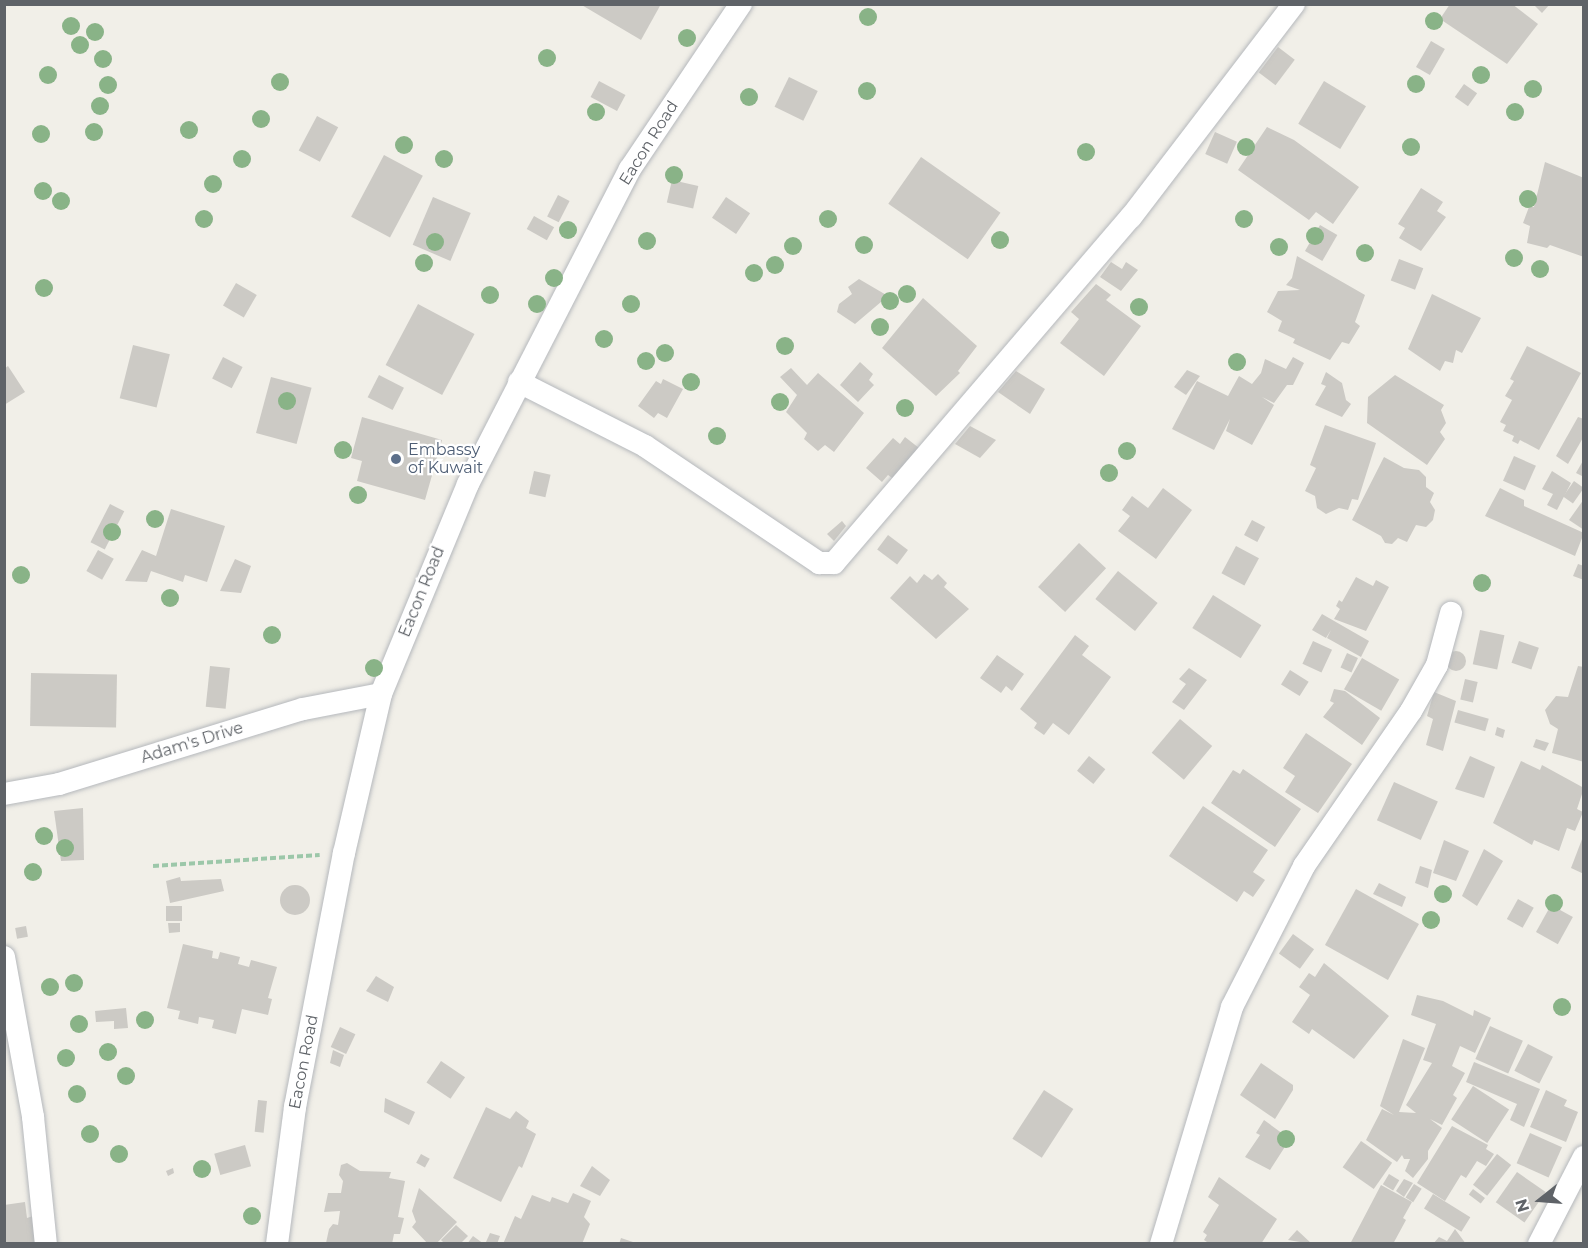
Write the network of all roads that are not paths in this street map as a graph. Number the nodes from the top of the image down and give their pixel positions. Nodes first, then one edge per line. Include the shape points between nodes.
1 (741, 4) edge
2 (1294, 4) edge
3 (519, 382) junction
4 (1451, 613) dead end
5 (381, 694) junction
6 (4, 794) edge
7 (4, 957) edge
8 (1584, 1156) edge
9 (46, 1244) edge
10 (277, 1244) edge
11 (1161, 1244) edge
12 (1539, 1244) edge

1 - 3 street, Eacon Road via 630,168 584,265
2 - 3 street via 1131,218 834,563 819,562 645,446
3 - 5 street, Eacon Road via 427,575
4 - 11 street via 1432,674 1411,711 1304,866 1232,1007
5 - 6 street, Adam's Drive via 303,709 69,781
5 - 10 street, Eacon Road via 344,854 295,1107
7 - 9 street via 33,1117
8 - 12 street

